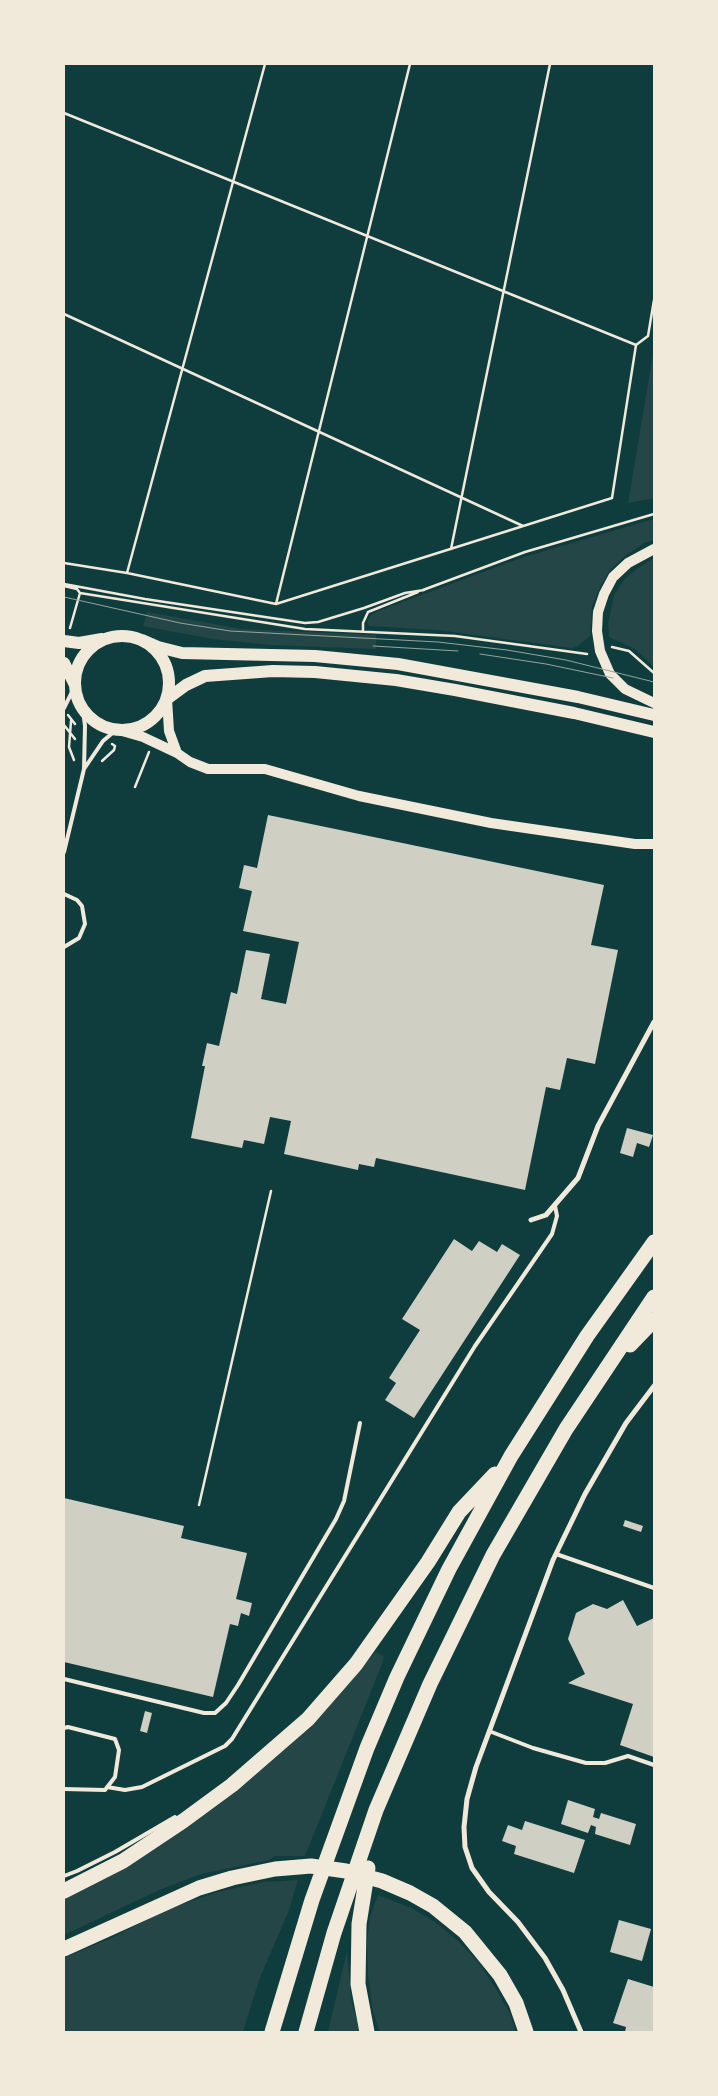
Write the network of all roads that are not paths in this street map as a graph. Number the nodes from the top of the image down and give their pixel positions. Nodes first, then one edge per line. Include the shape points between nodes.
1 (654, 549) edge
2 (114, 637) junction
3 (142, 640) junction
4 (65, 642) edge
5 (64, 663) edge
6 (75, 686) junction
7 (167, 699) junction
8 (654, 704) edge
9 (64, 708) edge
10 (83, 710) junction
11 (654, 714) edge
12 (119, 730) junction
13 (654, 732) edge
14 (177, 753) junction
15 (84, 769) junction
16 (654, 844) edge
17 (64, 852) edge
18 (64, 890) edge
19 (64, 894) edge
20 (69, 895) junction
21 (64, 947) edge
22 (654, 1022) edge
23 (554, 1206) junction
24 (531, 1220) dead end
25 (654, 1242) edge
26 (654, 1297) edge
27 (654, 1320) edge
28 (600, 1375) junction
29 (654, 1386) edge
30 (360, 1422) dead end
31 (511, 1456) junction
32 (556, 1554) junction
33 (654, 1588) edge
34 (64, 1679) edge
35 (64, 1728) edge
36 (489, 1731) junction
37 (654, 1765) edge
38 (232, 1785) junction
39 (108, 1788) junction
40 (64, 1789) edge
41 (376, 1810) junction
42 (64, 1876) edge
43 (64, 1891) edge
44 (64, 1948) edge
45 (272, 2032) edge
46 (306, 2032) edge
47 (367, 2032) edge
48 (526, 2032) edge
49 (581, 2032) edge

1 - 8 main road via 628,563 613,578 598,612 596,631 608,669 620,685
2 - 3 main road
2 - 4 main road
2 - 6 main road via 101,641 86,654 76,672
3 - 7 main road via 163,658 170,685
3 - 11 main road via 182,653 315,656 398,664
5 - 6 main road
6 - 9 lane
6 - 10 main road
7 - 12 main road via 150,722 137,728
7 - 13 main road via 205,676 314,672 455,690 574,712
7 - 14 main road via 169,731
10 - 12 main road via 100,725
10 - 15 lane
12 - 14 main road via 134,733
12 - 15 lane via 103,741
14 - 16 main road via 208,769 265,769 359,796 491,823
15 - 17 lane
18 - 20 lane
19 - 20 lane
20 - 21 lane via 82,906 85,924 79,938
22 - 23 street via 598,1126 578,1178
23 - 24 street via 546,1215
23 - 39 lane via 557,1216 552,1234 475,1346 232,1739 225,1746 142,1787 126,1790
25 - 31 highway via 587,1336
26 - 28 highway
27 - 28 highway
28 - 41 highway via 493,1555 430,1684
29 - 32 street via 617,1439
30 - 34 lane via 344,1500 336,1519 238,1685 215,1713
31 - 38 highway via 459,1512 356,1664 308,1719
31 - 45 highway via 449,1569 368,1748 312,1900
32 - 33 lane
32 - 36 street
35 - 39 lane via 68,1726 115,1739 119,1750 115,1777
36 - 37 lane via 586,1763 605,1763 628,1756
36 - 49 street via 467,1799 465,1848 472,1868 489,1892 546,1958
38 - 42 lane via 115,1852
38 - 43 highway via 122,1861
39 - 40 lane
41 - 46 highway via 334,1933
41 - 47 highway via 359,1924 358,1984
44 - 48 highway via 199,1888 232,1878 311,1866 346,1871 410,1893 465,1932 500,1975 516,2003

